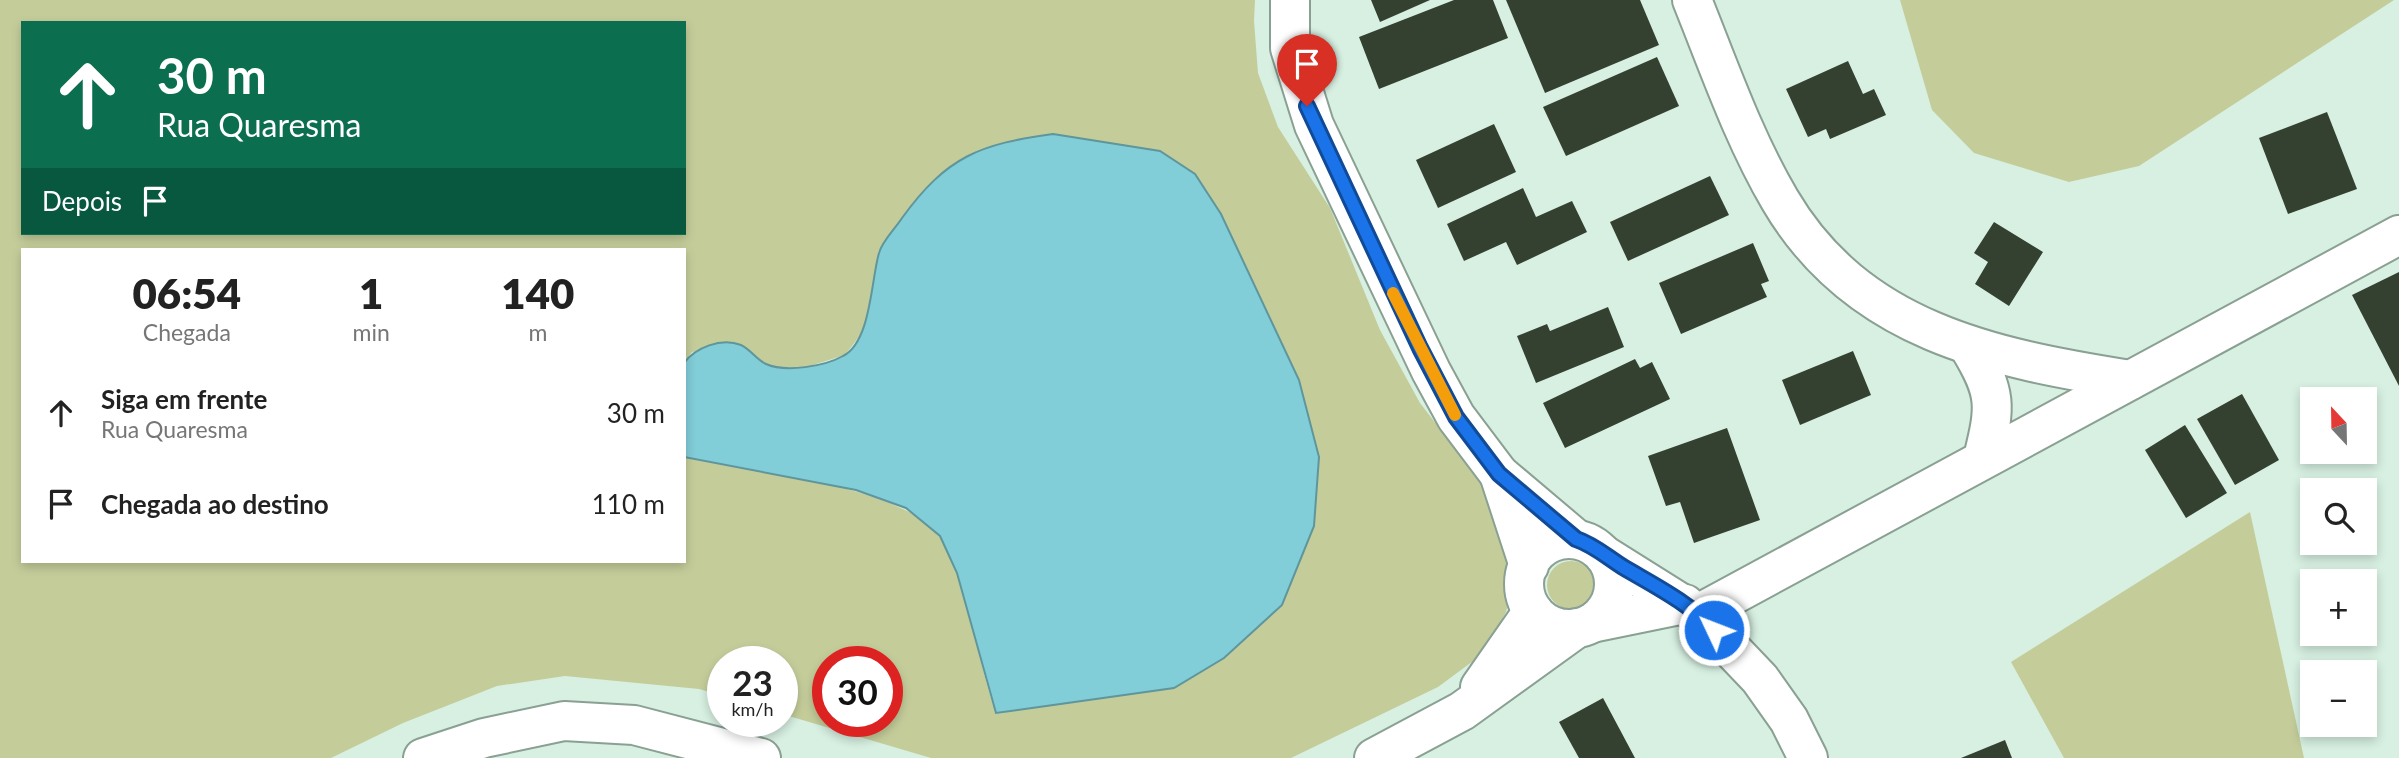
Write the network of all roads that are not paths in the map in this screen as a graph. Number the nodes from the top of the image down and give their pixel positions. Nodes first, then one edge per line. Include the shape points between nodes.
1 (1290, 0) edge
2 (1692, 0) edge
3 (2399, 235) edge
4 (1969, 346) junction
5 (2130, 380) junction
6 (1983, 458) junction
7 (1499, 474) junction
8 (1590, 547) junction
9 (1529, 566) junction
10 (1692, 609) junction
11 (1533, 611) junction
12 (1584, 626) junction
13 (1462, 711) junction
14 (423, 758) edge
15 (761, 758) edge
16 (1374, 758) edge
17 (1808, 758) edge

1 - 7 street via 1290,48 1314,125 1431,371 1456,417
2 - 4 street via 1780,201 1824,260 1878,305
3 - 5 street
4 - 5 street via 2036,365
4 - 6 street via 1987,376 1992,398 1992,422
5 - 6 street
6 - 10 street
7 - 8 street
7 - 9 street
8 - 9 street via 1556,541 1539,550
8 - 10 street
8 - 12 street via 1613,572 1614,592 1607,610
9 - 11 street via 1524,582
10 - 12 street
10 - 17 street via 1760,679
11 - 12 street via 1560,628
11 - 13 street
12 - 13 street
13 - 16 street
14 - 15 street via 484,738 564,721 634,725

